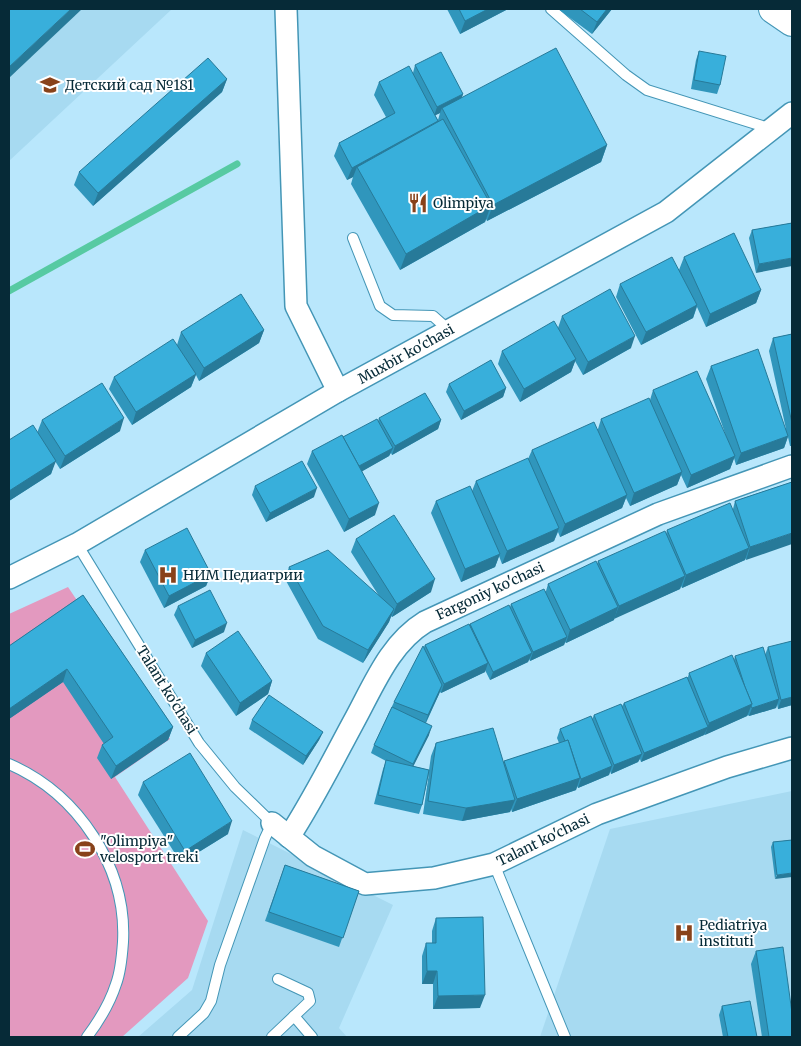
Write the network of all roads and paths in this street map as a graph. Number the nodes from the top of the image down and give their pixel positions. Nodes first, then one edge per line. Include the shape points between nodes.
1 (286, 9) edge
2 (551, 9) edge
3 (773, 9) edge
4 (792, 22) edge
5 (787, 120) edge
6 (353, 238) dead end
7 (446, 332) junction
8 (338, 391) junction
9 (792, 466) edge
10 (77, 544) junction
11 (9, 578) edge
12 (792, 748) edge
13 (9, 764) edge
14 (272, 823) junction
15 (289, 837) junction
16 (494, 864) junction
17 (278, 979) dead end
18 (294, 1016) junction
19 (87, 1037) edge
20 (178, 1037) edge
21 (272, 1037) edge
22 (312, 1037) edge
23 (565, 1037) edge

1 - 8 street via 296,306
2 - 5 lane via 626,76 647,90
3 - 4 main road
5 - 7 street, Muxbir ko'chasi via 666,212
6 - 7 lane via 380,306 393,315 434,316
7 - 8 street, Muxbir ko'chasi
8 - 10 street, Muxbir ko'chasi
9 - 15 street, Fargoniy ko'chasi via 658,514 414,629 383,668
10 - 11 street, Muxbir ko'chasi
10 - 14 lane, Talant ko'chasi via 199,743 235,788
12 - 16 street, Talant ko'chasi via 727,767 596,814
13 - 19 lane via 51,790 75,812 109,864 118,890 124,922 117,983 105,1010
14 - 15 street, Talant ko'chasi
14 - 20 lane via 220,965 211,1001 204,1013
15 - 16 street, Talant ko'chasi via 313,856 365,884 434,878
16 - 23 lane
17 - 18 lane via 310,996 310,1001
18 - 21 lane
18 - 22 lane

